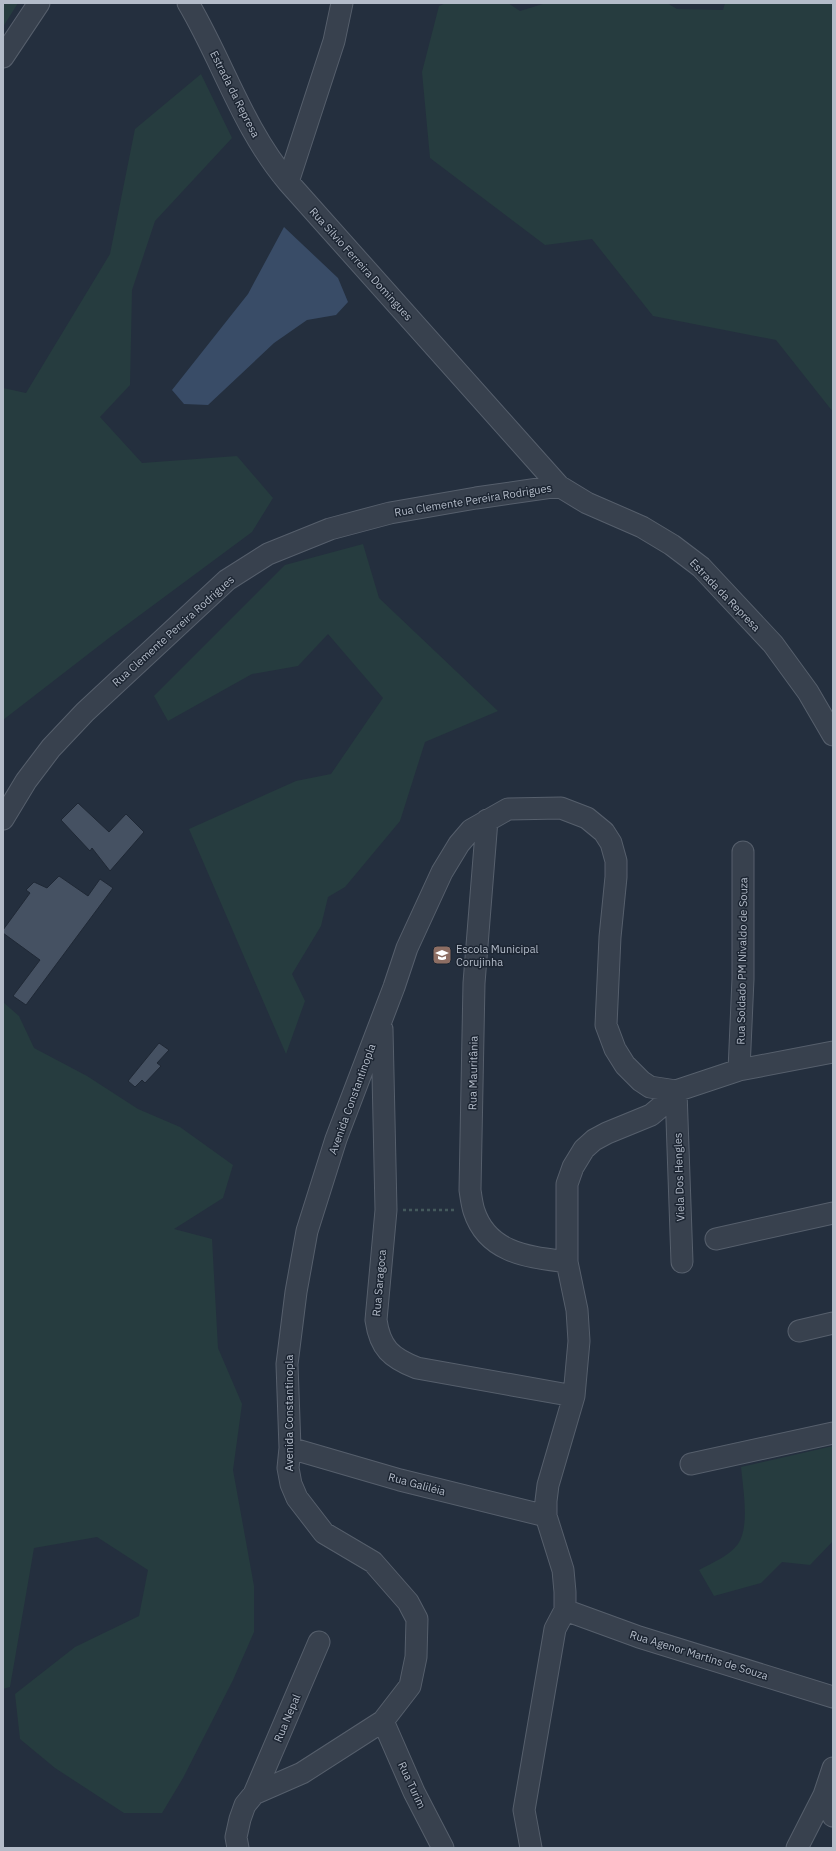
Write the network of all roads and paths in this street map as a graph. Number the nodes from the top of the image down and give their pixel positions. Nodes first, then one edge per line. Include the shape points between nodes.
1 (39, 3) edge
2 (188, 3) edge
3 (342, 3) edge
4 (3, 57) edge
5 (288, 182) junction
6 (559, 486) junction
7 (833, 735) edge
8 (3, 819) edge
9 (487, 820) junction
10 (743, 852) dead end
11 (382, 1019) junction
12 (833, 1052) edge
13 (739, 1070) junction
14 (676, 1092) junction
15 (386, 1210) junction
16 (473, 1210) junction
17 (833, 1213) edge
18 (716, 1240) dead end
19 (567, 1262) junction
20 (682, 1262) dead end
21 (833, 1323) edge
22 (799, 1331) dead end
23 (574, 1396) junction
24 (833, 1433) edge
25 (290, 1448) junction
26 (691, 1464) dead end
27 (546, 1516) junction
28 (565, 1610) junction
29 (319, 1642) dead end
30 (833, 1697) edge
31 (383, 1721) junction
32 (833, 1768) edge
33 (254, 1794) junction
34 (828, 1796) edge
35 (833, 1816) edge
36 (238, 1848) edge
37 (443, 1848) edge
38 (531, 1848) edge
39 (797, 1848) edge

1 - 4 street
2 - 5 street, Estrada da Represa via 254,134 272,163
3 - 5 street via 334,41
5 - 6 street, Rua Silvio Ferreira Domingues
6 - 7 street, Estrada da Represa via 587,503 642,527 701,567 773,644 808,692
6 - 8 street, Rua Clemente Pereira Rodrigues via 390,513 330,529 268,554 227,580 85,712 47,753
9 - 11 street, Avenida Constantinopla via 471,830 442,872 407,948
9 - 14 street, Avenida Constantinopla via 508,809 561,808 587,818 604,832 616,861 606,1025 609,1037 625,1064 641,1081 650,1087
9 - 16 street, Rua Mauritânia via 474,983 470,1190
10 - 13 street, Rua Soldado PM Nivaldo de Souza via 743,979
11 - 15 street, Rua Saragoca
11 - 25 street, Avenida Constantinopla via 336,1138 307,1231 287,1364
12 - 13 street, Avenida Constantinopla
13 - 14 street, Avenida Constantinopla
14 - 19 street via 651,1115 607,1133 584,1150 573,1167 567,1184
14 - 20 street, Viela Dos Hengles
15 - 16 path
15 - 23 street, Rua Saragoca via 376,1320 377,1332 390,1354 400,1362 417,1368
16 - 19 street, Rua Mauritânia via 483,1228 500,1246 525,1256
17 - 18 street
19 - 23 street via 579,1341
21 - 22 street
23 - 27 street via 548,1484
24 - 26 street
25 - 27 street, Rua Galiléia via 400,1480
25 - 31 street, Avenida Constantinopla via 288,1468 291,1484 304,1509 324,1533 373,1562 408,1602 417,1619 416,1656 410,1686
27 - 28 street via 563,1570
28 - 30 street, Rua Agenor Martins de Souza via 639,1637
28 - 38 street via 555,1629 524,1810
29 - 33 street, Rua Nepal
31 - 33 street, Avenida Constantinopla via 302,1773
31 - 37 street, Rua Turim via 414,1792
32 - 34 street
33 - 36 street via 245,1805 240,1819 236,1837
34 - 35 street
34 - 39 street

